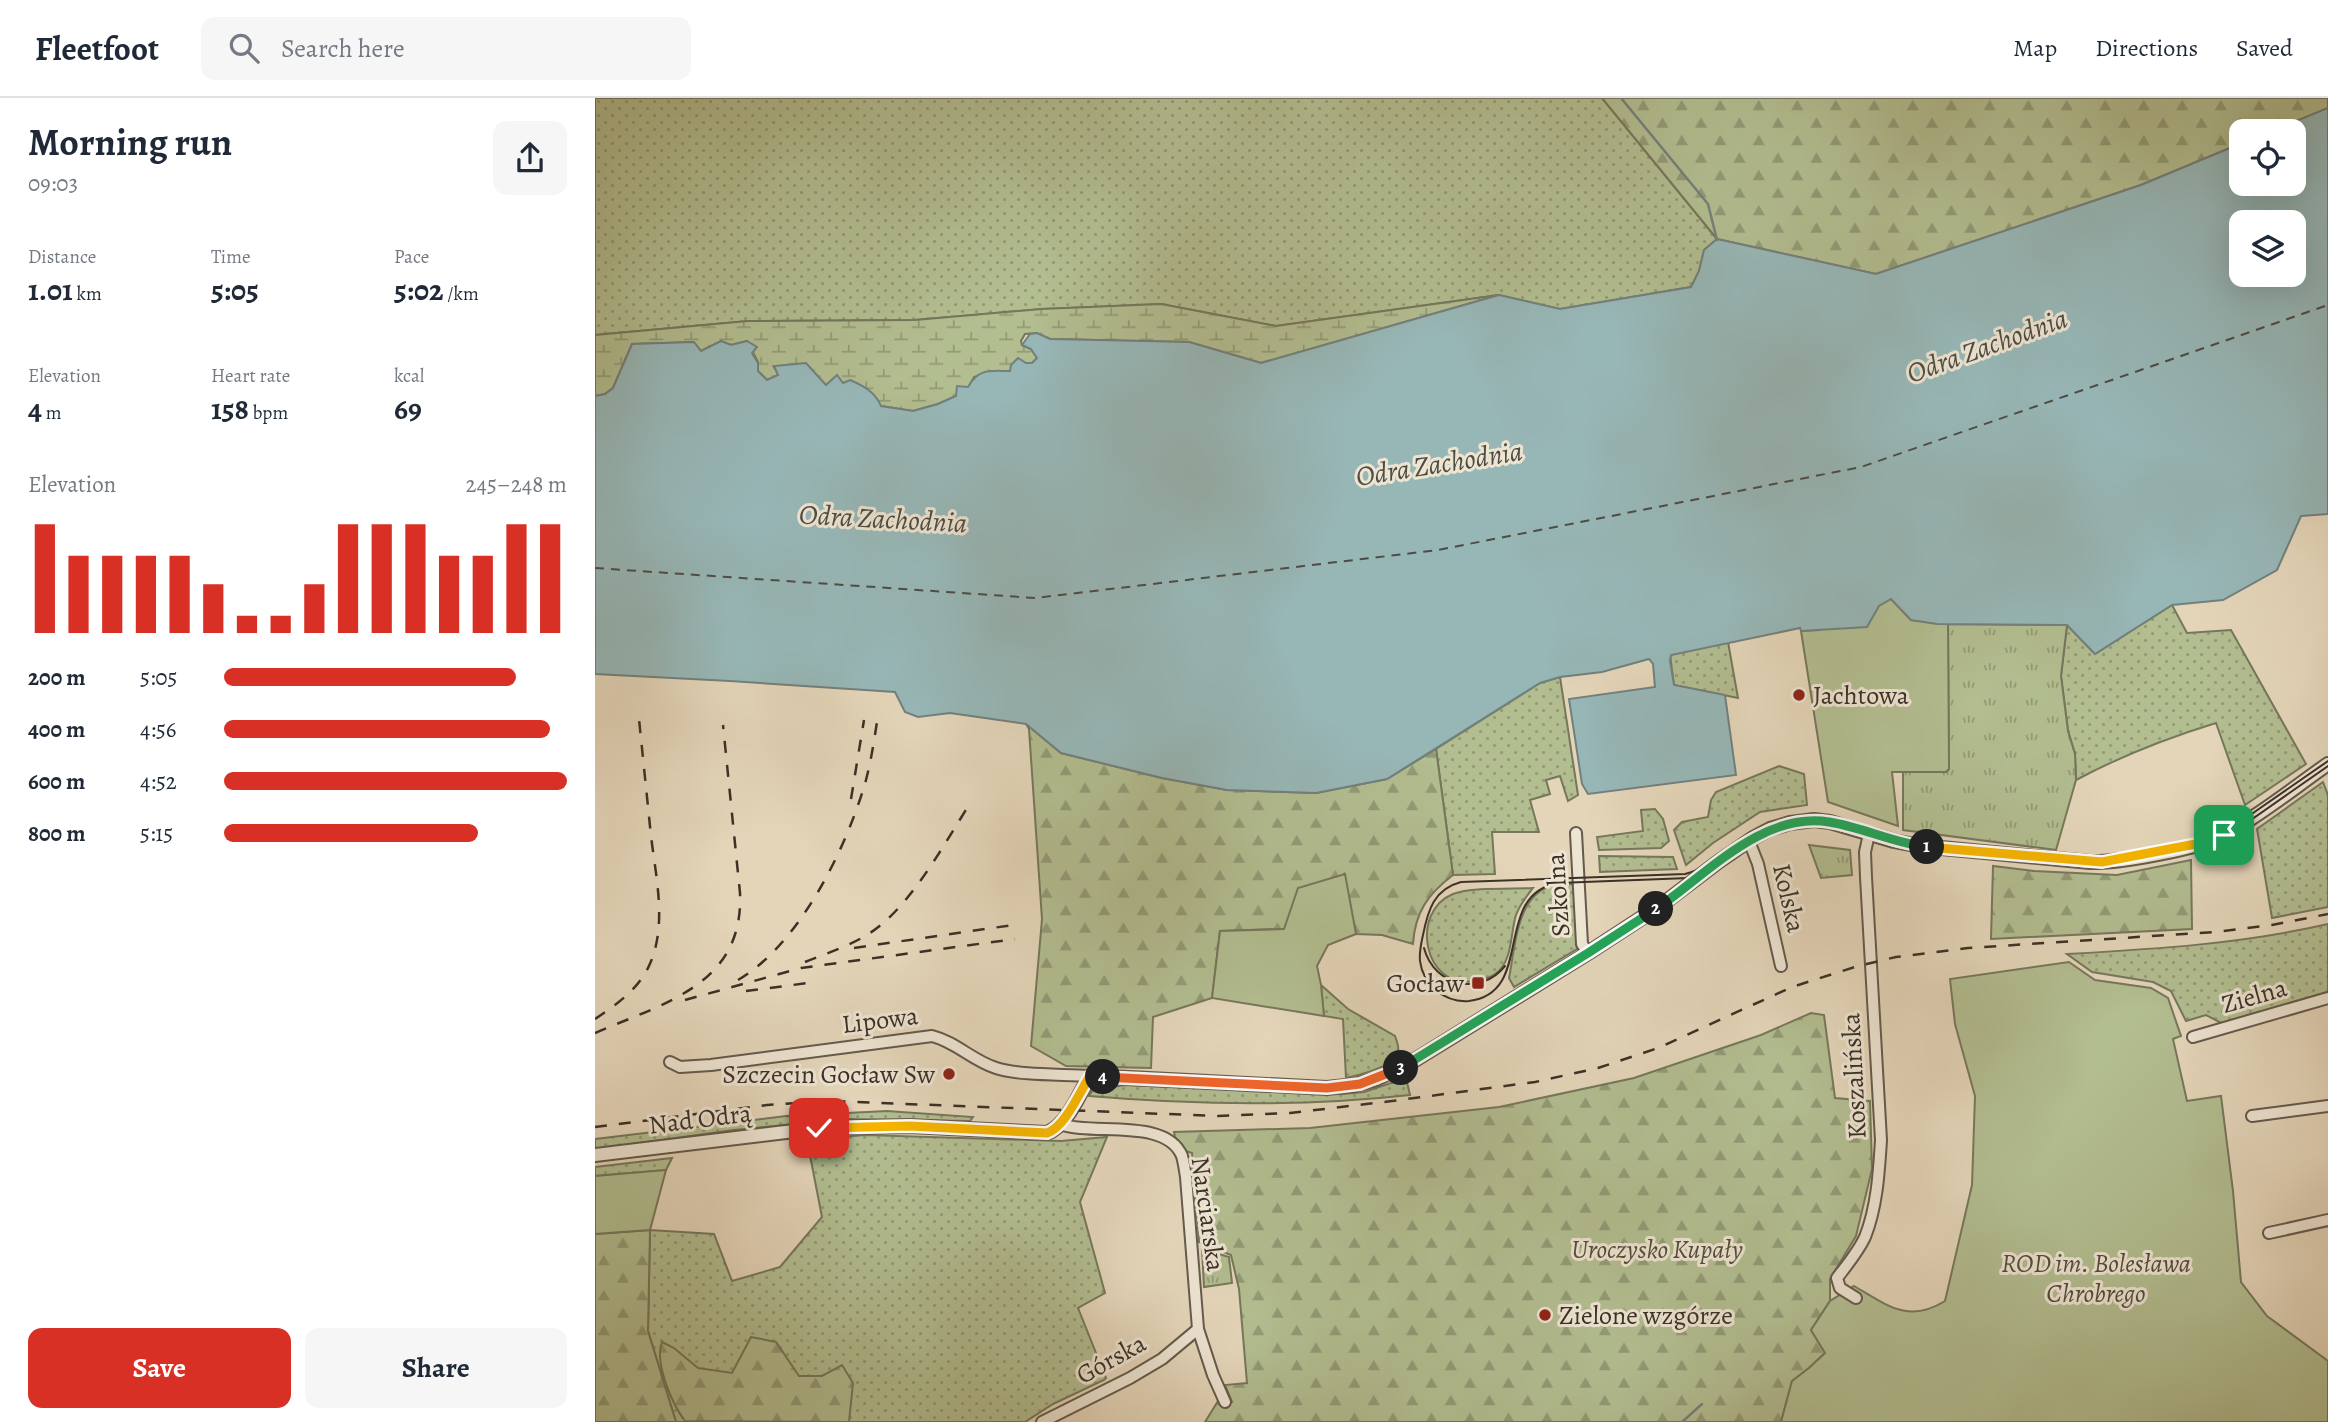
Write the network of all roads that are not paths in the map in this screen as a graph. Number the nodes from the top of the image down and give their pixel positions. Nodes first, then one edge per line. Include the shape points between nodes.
1 (2328, 764) edge
2 (1576, 833) dead end
3 (1869, 834) junction
4 (1749, 841) junction
5 (1588, 953) junction
6 (1781, 966) dead end
7 (2328, 998) edge
8 (2193, 1037) dead end
9 (670, 1062) dead end
10 (1090, 1076) junction
11 (2328, 1106) edge
12 (2252, 1116) dead end
13 (1060, 1124) junction
14 (595, 1155) edge
15 (2328, 1220) edge
16 (2269, 1233) dead end
17 (1856, 1298) dead end
18 (1198, 1329) junction
19 (1225, 1402) dead end
20 (1042, 1422) edge

1 - 3 street, Lipowa via 2218,838 2110,861 1924,847
2 - 5 street, Szkolna via 1582,944
3 - 4 street, Lipowa via 1830,822 1807,821 1778,826
3 - 17 street, Koszalińska via 1865,864 1881,1140 1871,1220 1864,1239 1837,1278 1840,1288
4 - 5 street, Lipowa
4 - 6 street, Kolska
5 - 10 street, Lipowa via 1410,1063 1360,1084 1327,1088
7 - 8 street, Zielna
9 - 10 street, Lipowa via 680,1067 711,1065 932,1036 994,1068
10 - 13 street
11 - 12 street
13 - 14 street, Nad Odrą via 1043,1133 910,1126 819,1128
13 - 18 street, Narciarska via 1150,1132 1177,1148 1186,1177
15 - 16 street
18 - 19 street, Narciarska
18 - 20 street, Górska via 1162,1359

